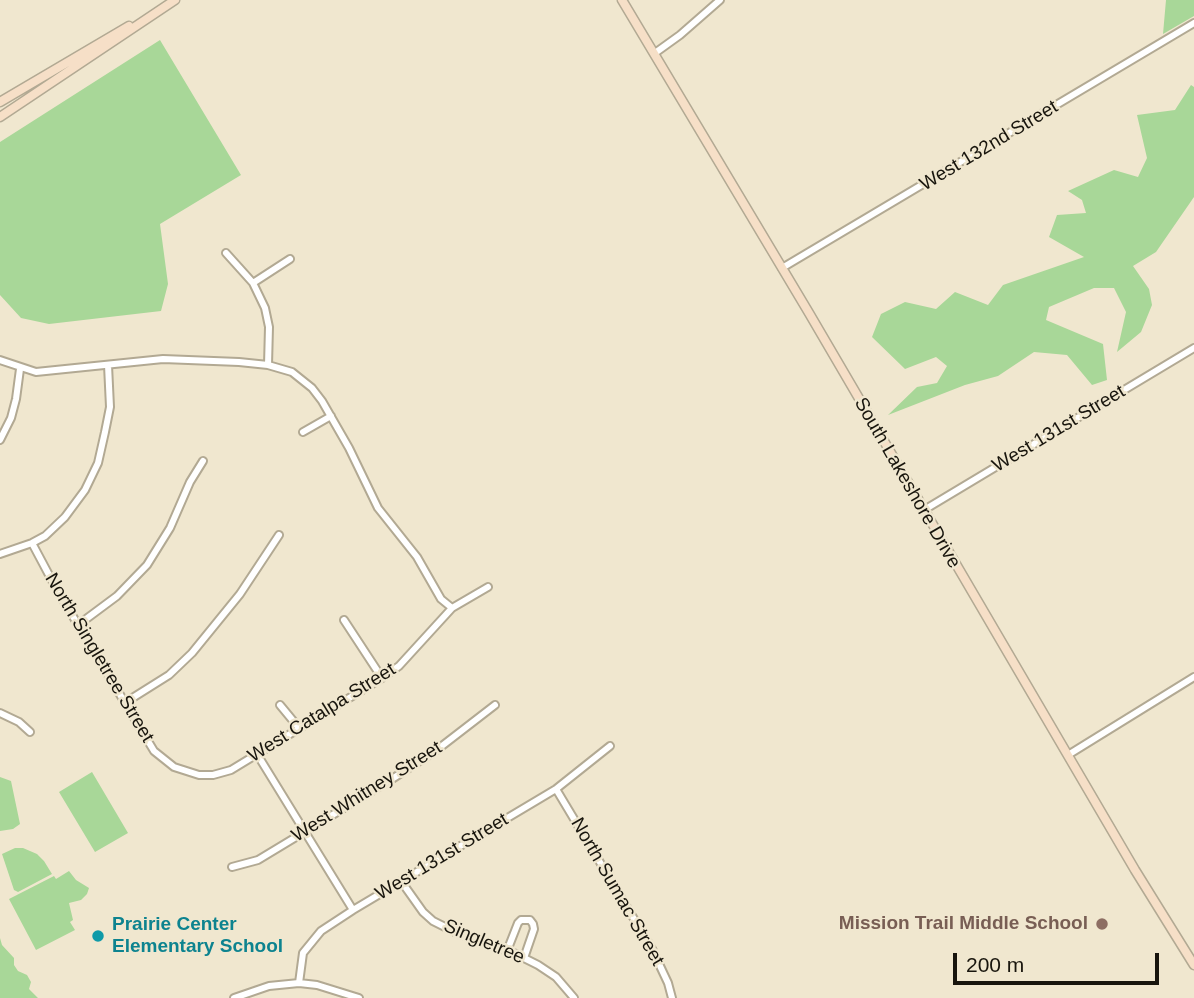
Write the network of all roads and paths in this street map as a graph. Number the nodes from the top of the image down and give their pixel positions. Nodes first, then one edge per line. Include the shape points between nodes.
1 (175, 0) edge
2 (622, 0) edge
3 (720, 0) edge
4 (1194, 23) edge
5 (655, 53) junction
6 (0, 102) edge
7 (0, 117) edge
8 (226, 253) dead end
9 (290, 259) dead end
10 (782, 268) junction
11 (253, 283) junction
12 (1194, 348) edge
13 (0, 360) edge
14 (108, 365) junction
15 (268, 365) junction
16 (20, 369) junction
17 (331, 416) junction
18 (303, 432) dead end
19 (0, 440) edge
20 (203, 461) dead end
21 (924, 510) junction
22 (279, 535) dead end
23 (32, 543) junction
24 (0, 554) edge
25 (488, 587) dead end
26 (452, 608) junction
27 (344, 620) dead end
28 (78, 625) junction
29 (1194, 677) edge
30 (382, 678) junction
31 (125, 702) junction
32 (280, 705) dead end
33 (495, 705) dead end
34 (0, 713) edge
35 (299, 728) junction
36 (30, 732) dead end
37 (610, 746) dead end
38 (257, 754) junction
39 (1068, 755) junction
40 (174, 767) joint
41 (556, 789) junction
42 (303, 832) junction
43 (232, 867) dead end
44 (401, 881) junction
45 (353, 910) junction
46 (506, 951) junction
47 (524, 958) junction
48 (1194, 965) edge
49 (299, 984) junction
50 (345, 996) edge
51 (234, 998) edge
52 (359, 998) edge
53 (574, 998) edge
54 (672, 998) edge

1 - 6 street
1 - 7 street
2 - 5 street, South Lakeshore Drive
3 - 5 street
4 - 10 street, West 132nd Street
5 - 10 street, South Lakeshore Drive
8 - 11 street
9 - 11 street
10 - 21 street, South Lakeshore Drive
11 - 15 street via 268,318
12 - 21 street, West 131st Street
13 - 16 street
14 - 15 street via 163,359
14 - 16 street via 49,372
14 - 23 street via 110,407 98,463 76,503 53,529
15 - 17 street via 302,379
16 - 19 street via 11,418
17 - 18 street
17 - 26 street via 378,508
20 - 28 street via 147,565 117,596
21 - 39 street, South Lakeshore Drive
22 - 31 street via 240,594 192,653 169,675
23 - 24 street
23 - 28 street, North Singletree Street
25 - 26 street, West Catalpa Street
26 - 30 street, West Catalpa Street via 399,666
27 - 30 street
28 - 31 street, North Singletree Street
29 - 39 street
30 - 35 street, West Catalpa Street
31 - 40 street, North Singletree Street via 154,751
32 - 35 street
33 - 42 street, West Whitney Street via 438,749
34 - 36 street
35 - 38 street, West Catalpa Street
37 - 41 street, West 131st Street
38 - 40 street, West Catalpa Street via 213,775
38 - 42 street
39 - 48 street, South Lakeshore Drive
41 - 44 street, West 131st Street
41 - 54 street, North Sumac Street via 652,949
42 - 43 street, West Whitney Street via 258,860
42 - 45 street
44 - 45 street, West 131st Street
44 - 46 street, Singletree via 433,920
45 - 49 street, West 131st Street via 321,931 303,953
46 - 47 street, Singletree
46 - 47 street via 518,923 530,920 534,929
47 - 53 street, Singletree via 556,977
49 - 50 street via 317,985
49 - 51 street via 269,986
50 - 52 street

